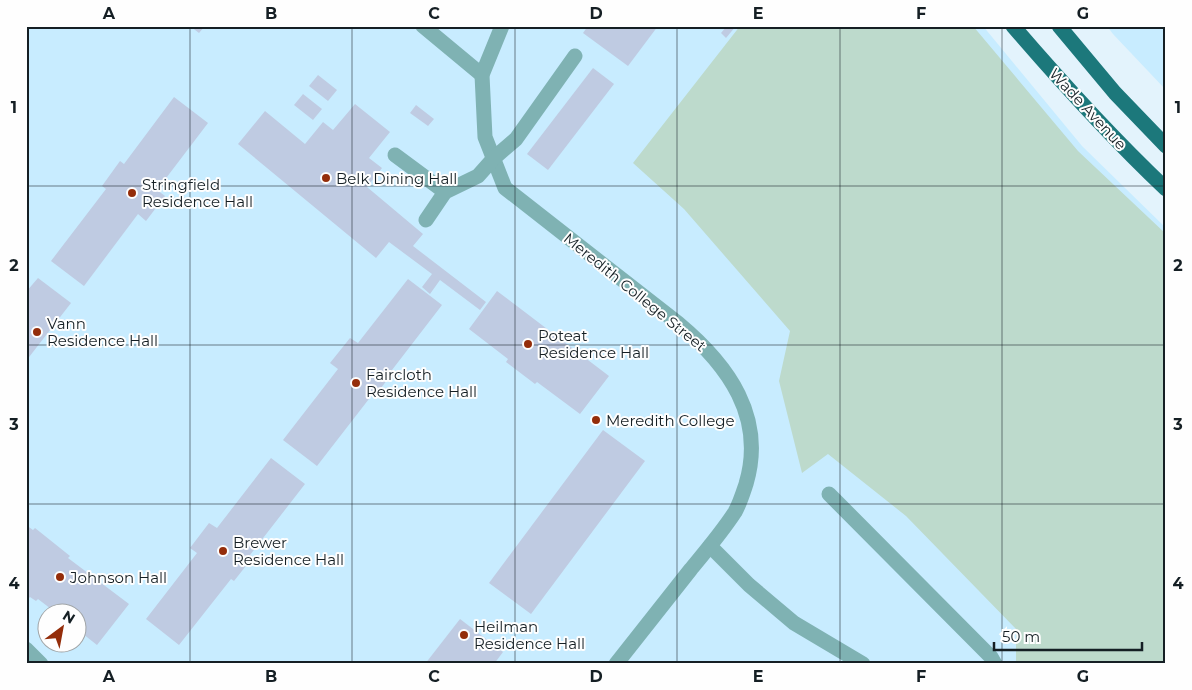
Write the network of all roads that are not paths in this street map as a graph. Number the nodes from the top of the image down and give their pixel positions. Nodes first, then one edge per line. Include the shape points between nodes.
1 (423, 26) edge
2 (502, 26) edge
3 (1013, 26) edge
4 (1058, 26) edge
5 (575, 56) dead end
6 (482, 75) junction
7 (1166, 146) edge
8 (395, 155) dead end
9 (494, 158) junction
10 (1166, 189) edge
11 (445, 192) junction
12 (426, 220) dead end
13 (829, 494) dead end
14 (710, 546) junction
15 (26, 649) edge
16 (860, 663) edge
17 (41, 664) edge
18 (616, 664) edge
19 (995, 664) edge

1 - 6 street
2 - 6 street, Meredith College Street
3 - 10 main road, Wade Avenue via 1098,122
4 - 7 main road, Wade Avenue
5 - 9 street via 516,139
6 - 9 street, Meredith College Street via 485,136
8 - 11 street
9 - 11 street via 478,176
9 - 14 street, Meredith College Street via 505,188 689,333 714,357 740,394 752,441 748,475 735,511
11 - 12 street
13 - 19 street
14 - 16 street via 794,623
14 - 18 street, Meredith College Street
15 - 17 street

